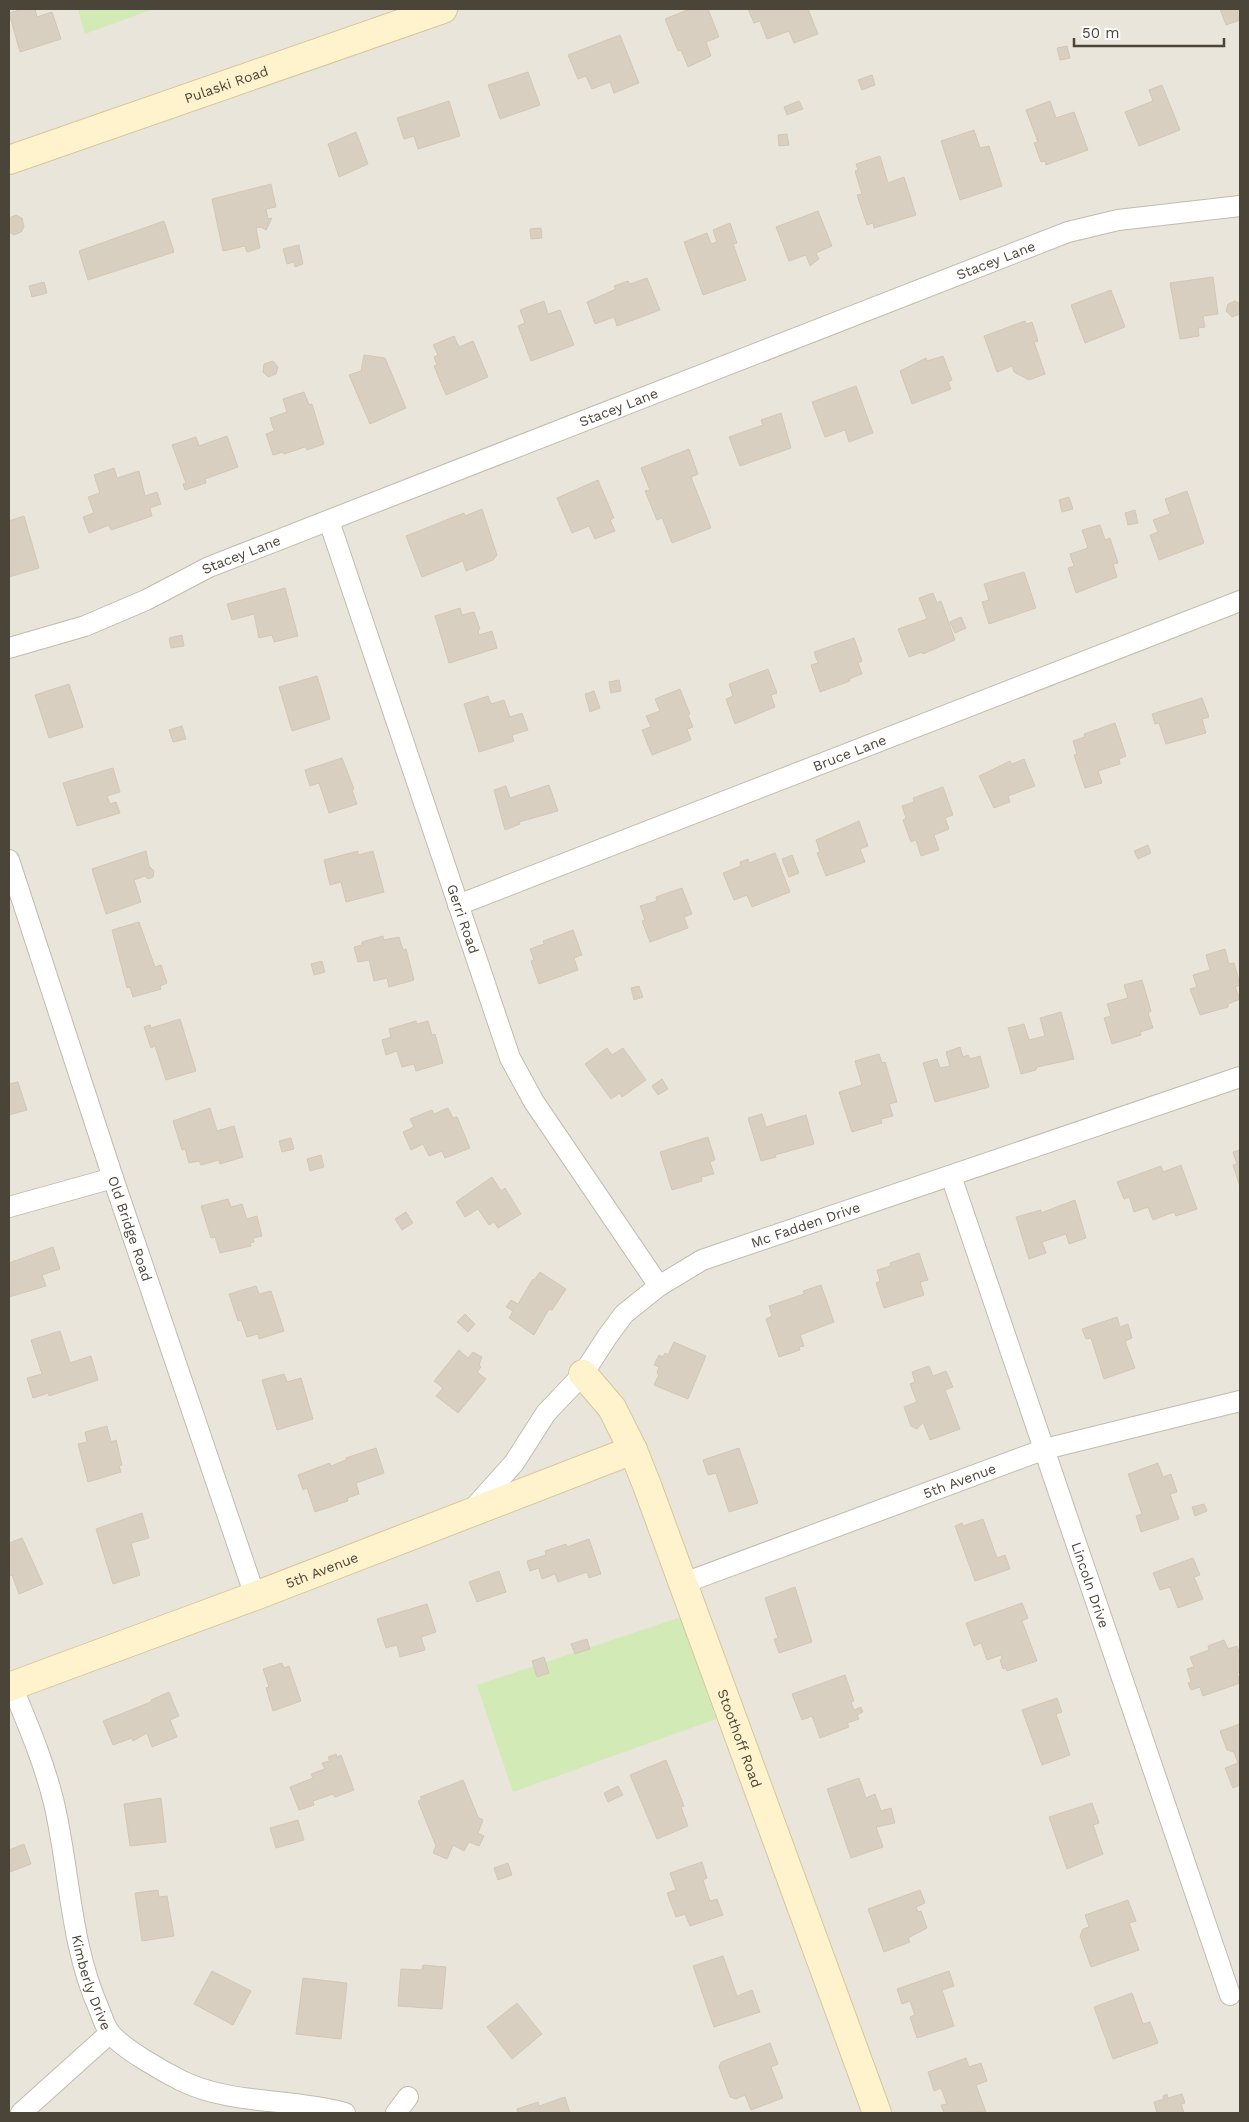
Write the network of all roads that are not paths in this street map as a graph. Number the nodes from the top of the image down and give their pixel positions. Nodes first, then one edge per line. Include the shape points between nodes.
1 (444, 9) edge
2 (9, 160) edge
3 (1240, 206) edge
4 (330, 521) junction
5 (1240, 600) edge
6 (9, 648) edge
7 (9, 860) edge
8 (458, 905) junction
9 (1240, 1077) edge
10 (951, 1176) junction
11 (112, 1178) junction
12 (9, 1207) edge
13 (659, 1286) junction
14 (583, 1374) junction
15 (1240, 1401) edge
16 (1045, 1449) junction
17 (633, 1450) junction
18 (467, 1515) junction
19 (684, 1583) junction
20 (254, 1596) junction
21 (10, 1687) edge
22 (1230, 1995) dead end
23 (110, 2033) junction
24 (408, 2097) dead end
25 (21, 2113) edge
26 (345, 2113) edge
27 (396, 2113) edge
28 (877, 2113) edge

1 - 2 street, Pulaski Road
3 - 4 street, Stacey Lane via 1118,220 1068,232 448,472
4 - 6 street, Stacey Lane via 208,567 146,600 85,626
4 - 8 street, Gerri Road
5 - 8 street, Bruce Lane
7 - 11 street, Old Bridge Road
8 - 13 street, Gerri Road via 510,1058 534,1102
9 - 10 street, Mc Fadden Drive
10 - 13 street, Mc Fadden Drive via 702,1260
10 - 16 street, Lincoln Drive
11 - 12 street
11 - 20 street, Old Bridge Road
13 - 14 street, Mc Fadden Drive via 624,1314
14 - 17 street, Stoothoff Road via 612,1408
14 - 18 street, Mc Fadden Drive via 546,1413 514,1463
15 - 16 street, 5th Avenue
16 - 19 street, 5th Avenue
16 - 22 street, Lincoln Drive
17 - 18 street, 5th Avenue
17 - 19 street, Stoothoff Road
18 - 20 street, 5th Avenue
19 - 28 street, Stoothoff Road
20 - 21 street, 5th Avenue
21 - 23 street, Kimberly Drive via 40,1752 54,1805 80,1952 89,1986
23 - 25 street
23 - 26 street, Kimberly Drive via 145,2060 184,2082 228,2095
24 - 27 street

